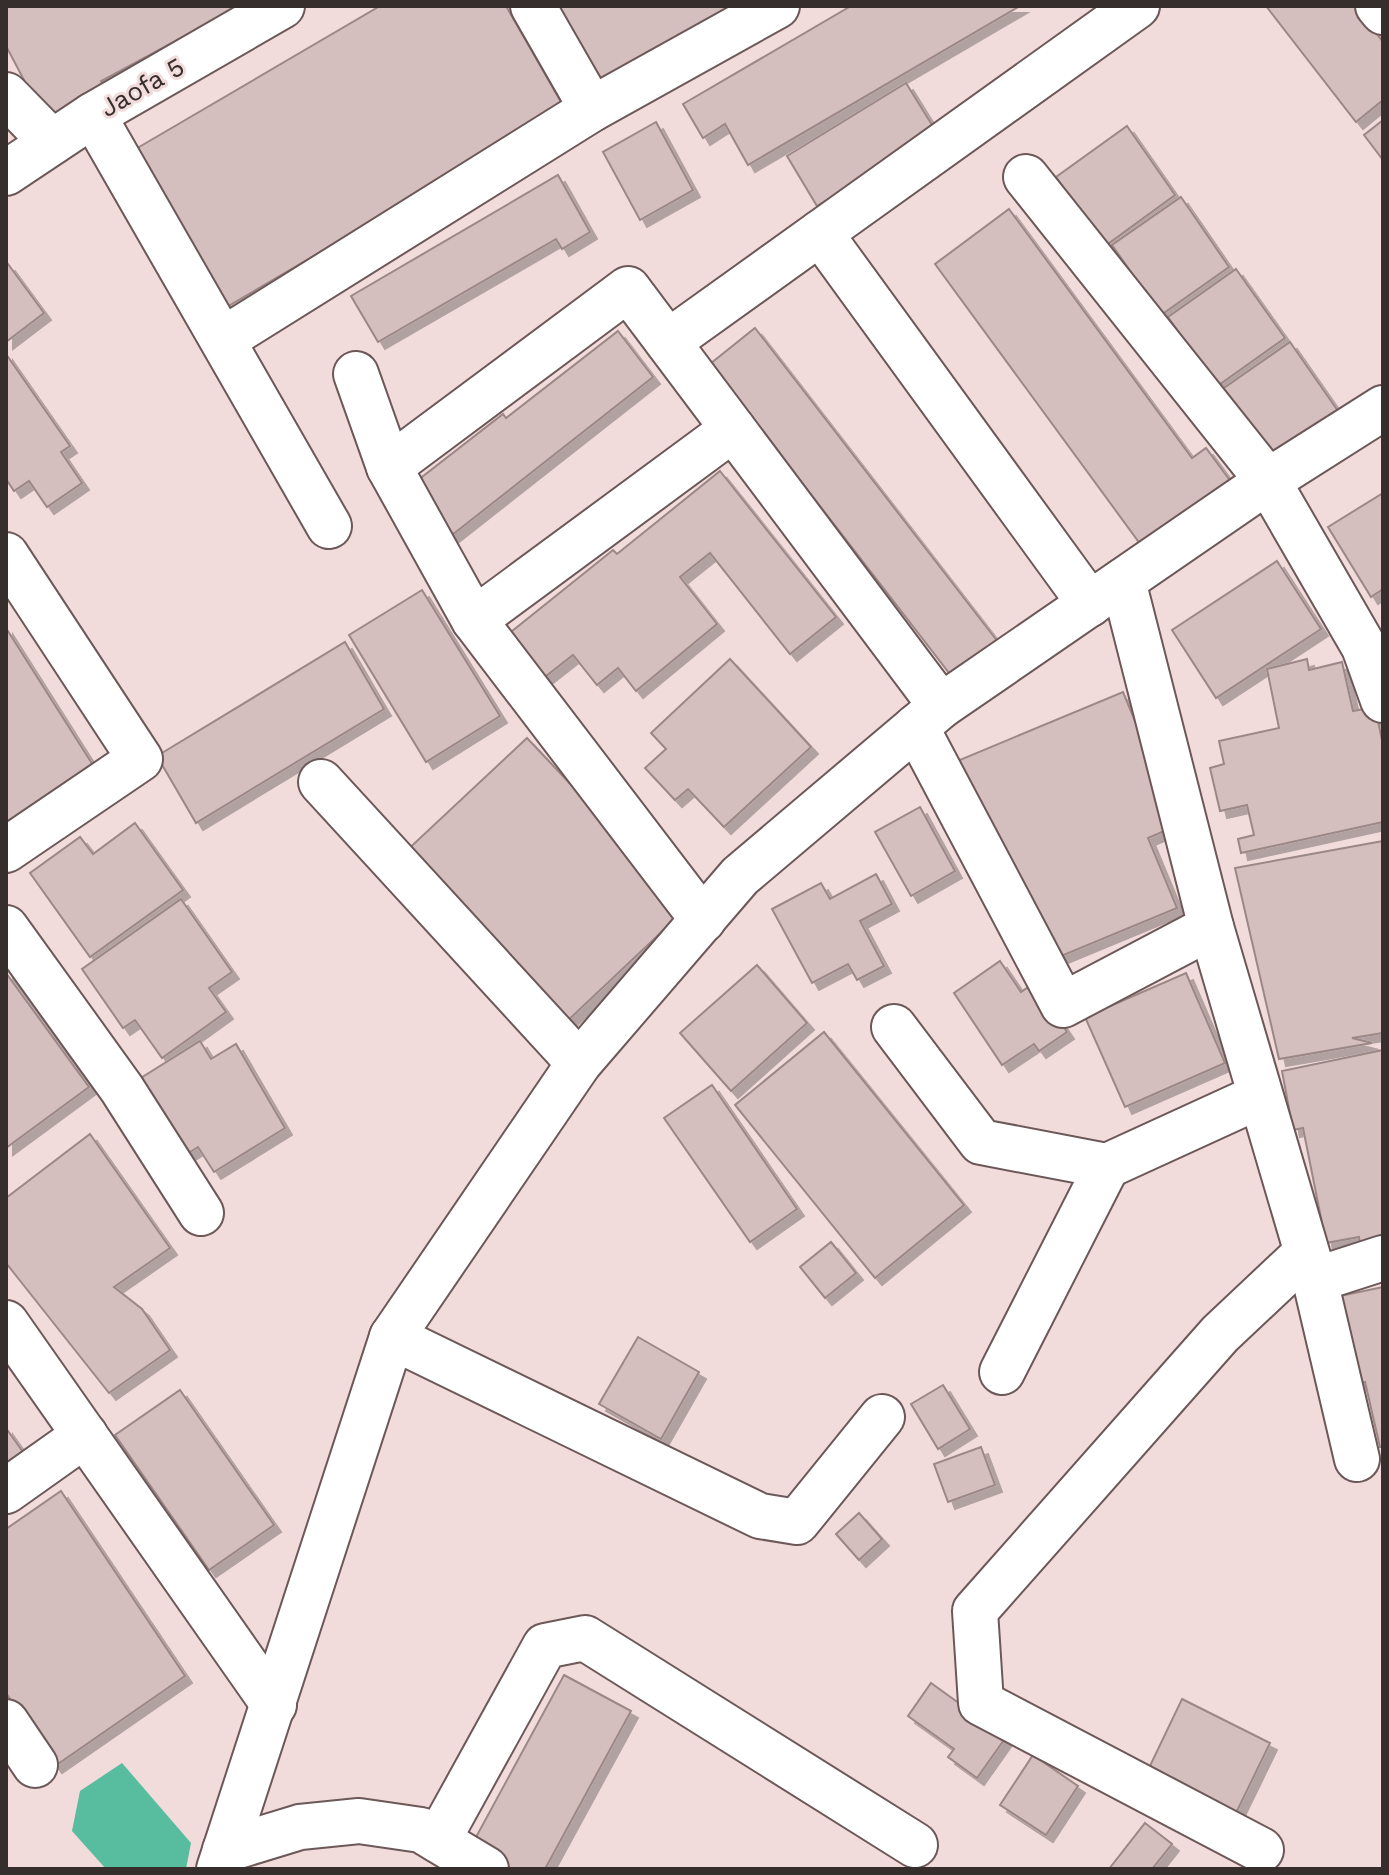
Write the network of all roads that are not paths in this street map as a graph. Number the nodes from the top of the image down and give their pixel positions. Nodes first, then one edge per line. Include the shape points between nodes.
1 (282, 6) edge
2 (533, 6) edge
3 (777, 6) edge
4 (1137, 6) edge
5 (1378, 6) edge
6 (1383, 12) edge
7 (6, 95) edge
8 (592, 109) junction
9 (93, 115) junction
10 (52, 142) junction
11 (6, 173) edge
12 (1026, 177) dead end
13 (820, 233) junction
14 (224, 339) junction
15 (668, 342) junction
16 (356, 374) dead end
17 (1383, 408) edge
18 (733, 429) junction
19 (389, 467) junction
20 (1268, 481) junction
21 (329, 526) dead end
22 (6, 555) edge
23 (1107, 592) junction
24 (474, 620) junction
25 (1383, 700) edge
26 (929, 717) junction
27 (321, 782) dead end
28 (6, 850) edge
29 (703, 920) junction
30 (1211, 927) junction
31 (6, 928) edge
32 (894, 1027) dead end
33 (579, 1063) junction
34 (1260, 1096) junction
35 (1107, 1166) junction
36 (201, 1213) dead end
37 (1383, 1258) edge
38 (1310, 1266) junction
39 (6, 1323) edge
40 (392, 1337) junction
41 (1002, 1372) dead end
42 (882, 1417) dead end
43 (85, 1435) junction
44 (1357, 1459) dead end
45 (6, 1491) edge
46 (274, 1705) junction
47 (6, 1722) edge
48 (35, 1765) dead end
49 (438, 1840) junction
50 (915, 1845) dead end
51 (1261, 1850) dead end
52 (222, 1860) edge
53 (486, 1869) edge

1 - 9 street, Jaofa 5
2 - 8 street
3 - 8 street
4 - 13 street
5 - 6 street
7 - 10 street
8 - 14 street
9 - 10 street, Jaofa 5
9 - 14 street
10 - 11 street, Jaofa 5
12 - 20 street
13 - 15 street
13 - 23 street
14 - 21 street
15 - 18 street
15 - 19 street via 628,289
16 - 19 street
17 - 20 street
18 - 24 street
18 - 26 street
19 - 24 street
20 - 23 street
20 - 25 street via 1364,647
22 - 28 street via 140,759
23 - 26 street
23 - 30 street
24 - 29 street
26 - 29 street via 740,876
26 - 30 street via 1063,1005
27 - 33 street
29 - 33 street
30 - 34 street
31 - 36 street via 122,1089
32 - 35 street via 981,1142
33 - 40 street
34 - 35 street
34 - 38 street
35 - 41 street
37 - 38 street
38 - 44 street
38 - 51 street via 1220,1334 975,1611 981,1703
39 - 43 street
40 - 42 street via 760,1516 797,1522
40 - 46 street
43 - 45 street
43 - 46 street
46 - 52 street
47 - 48 street
49 - 50 street via 545,1646 585,1638
49 - 52 street via 421,1830 359,1821 300,1827
49 - 53 street

